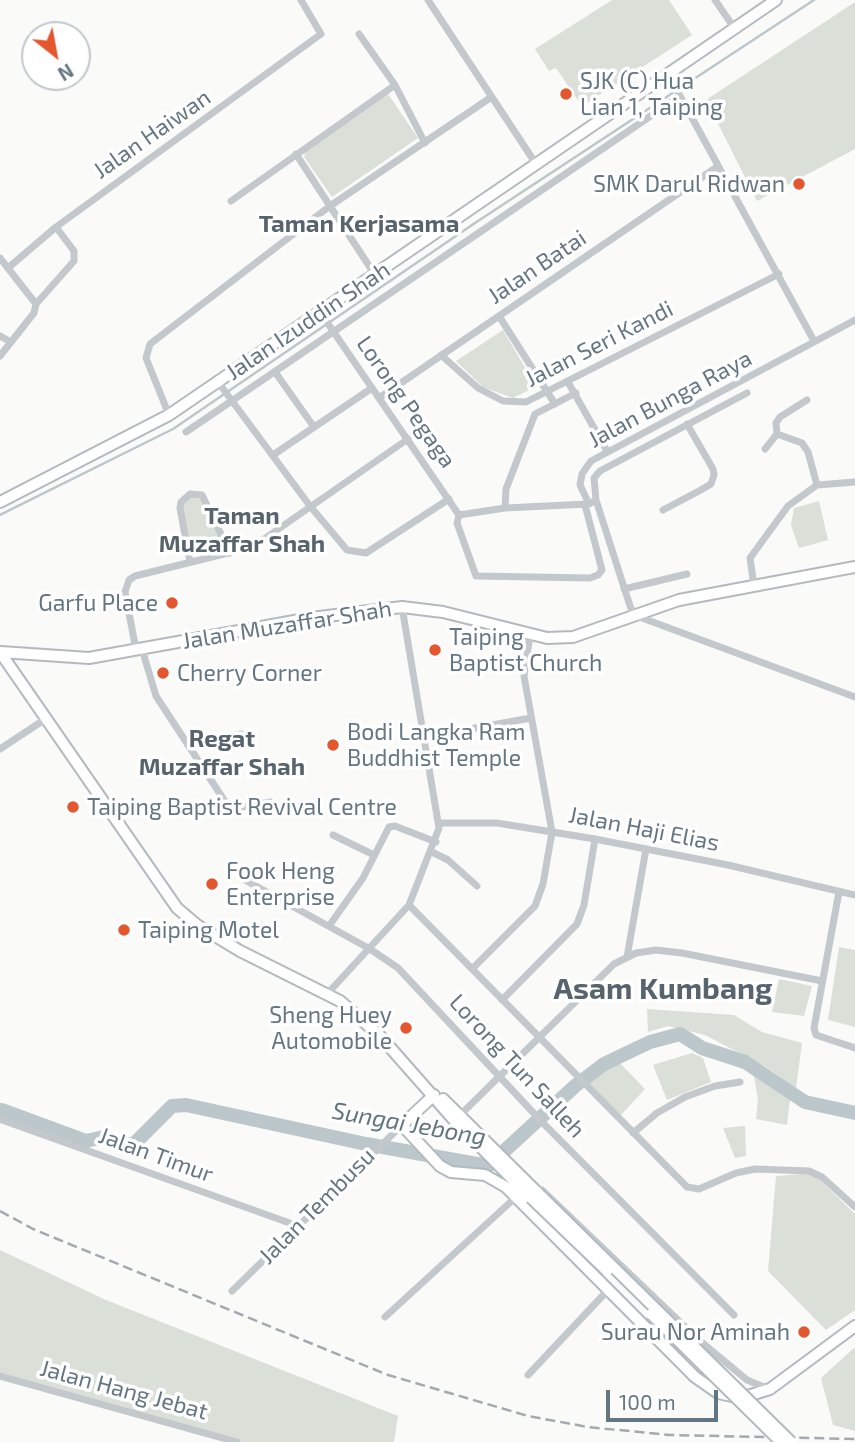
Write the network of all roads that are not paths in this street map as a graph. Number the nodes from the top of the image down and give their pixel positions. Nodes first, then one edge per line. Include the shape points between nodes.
1 (300, 0) edge
2 (428, 0) edge
3 (715, 0) edge
4 (776, 0) edge
5 (735, 29) junction
6 (359, 34) dead end
7 (668, 74) junction
8 (395, 85) junction
9 (678, 92) junction
10 (490, 98) junction
11 (425, 143) junction
12 (296, 154) junction
13 (536, 164) junction
14 (717, 167) junction
15 (231, 201) dead end
16 (330, 206) junction
17 (56, 227) junction
18 (0, 258) edge
19 (8, 268) junction
20 (779, 274) junction
21 (375, 275) junction
22 (36, 304) junction
23 (499, 316) junction
24 (855, 320) edge
25 (327, 323) junction
26 (0, 336) edge
27 (814, 341) junction
28 (11, 342) junction
29 (441, 355) junction
30 (0, 356) edge
31 (275, 372) junction
32 (568, 382) junction
33 (372, 388) junction
34 (226, 392) junction
35 (548, 392) junction
36 (576, 393) junction
37 (747, 393) dead end
38 (379, 398) junction
39 (807, 400) dead end
40 (555, 404) junction
41 (169, 415) junction
42 (687, 425) junction
43 (314, 427) junction
44 (186, 432) dead end
45 (777, 434) junction
46 (408, 439) junction
47 (765, 449) dead end
48 (607, 451) junction
49 (273, 456) junction
50 (855, 482) edge
51 (817, 485) junction
52 (449, 499) junction
53 (0, 502) edge
54 (590, 503) junction
55 (310, 506) junction
56 (505, 508) junction
57 (663, 510) dead end
58 (459, 515) junction
59 (230, 553) junction
60 (190, 562) junction
61 (855, 567) edge
62 (687, 574) dead end
63 (754, 586) junction
64 (624, 589) junction
65 (402, 607) junction
66 (634, 615) junction
67 (530, 635) junction
68 (139, 650) junction
69 (1, 652) edge
70 (855, 698) edge
71 (47, 718) junction
72 (531, 718) junction
73 (241, 734) dead end
74 (425, 737) junction
75 (188, 746) junction
76 (0, 749) edge
77 (270, 802) dead end
78 (439, 823) junction
79 (552, 832) junction
80 (333, 835) dead end
81 (595, 839) junction
82 (436, 842) junction
83 (646, 849) junction
84 (432, 852) junction
85 (374, 855) junction
86 (245, 880) dead end
87 (477, 886) dead end
88 (838, 892) junction
89 (855, 895) edge
90 (410, 905) junction
91 (329, 926) junction
92 (370, 949) junction
93 (627, 957) junction
94 (472, 969) junction
95 (822, 981) junction
96 (328, 993) junction
97 (502, 1000) junction
98 (540, 1038) junction
99 (855, 1048) edge
100 (500, 1076) junction
101 (740, 1082) dead end
102 (434, 1095) junction
103 (457, 1118) junction
104 (2, 1120) dead end
105 (402, 1125) junction
106 (632, 1133) junction
107 (507, 1166) junction
108 (534, 1195) junction
109 (516, 1197) junction
110 (855, 1207) edge
111 (298, 1226) junction
112 (608, 1290) junction
113 (232, 1291) dead end
114 (734, 1315) dead end
115 (385, 1317) dead end
116 (855, 1326) edge
117 (528, 1375) dead end
118 (0, 1376) edge
119 (770, 1389) junction
120 (237, 1442) edge
121 (781, 1442) edge
122 (791, 1442) edge

1 - 17 street, Jalan Haiwan via 321,34
2 - 10 street
3 - 5 street
4 - 5 main road, Jalan Izuddin Shah
5 - 7 main road, Jalan Izuddin Shah
6 - 8 street
7 - 9 street
7 - 13 main road, Jalan Izuddin Shah
8 - 11 street
8 - 12 street
9 - 14 street
9 - 25 street
10 - 11 street
10 - 13 street
11 - 16 street
12 - 15 street
12 - 16 street
13 - 21 main road, Jalan Izuddin Shah
14 - 20 street
14 - 23 street, Jalan Batai
16 - 21 street
16 - 41 street via 150,344 146,358
17 - 19 street, Jalan Haiwan
17 - 22 street via 74,251 74,261
18 - 19 street
19 - 22 street
20 - 27 street
20 - 32 street, Jalan Seri Kandi
21 - 25 main road, Jalan Izuddin Shah
22 - 28 street
23 - 29 street, Jalan Batai
23 - 35 street
24 - 27 street, Jalan Bunga Raya
25 - 31 street
25 - 33 street, Lorong Pegaga
25 - 34 main road, Jalan Izuddin Shah
26 - 28 street
27 - 48 street, Jalan Bunga Raya
28 - 30 street
29 - 35 street, Jalan Seri Kandi via 478,388 503,401 526,402
29 - 38 street, Jalan Batai
31 - 34 street
31 - 43 street
32 - 35 street, Jalan Seri Kandi
32 - 36 street
33 - 38 street, Lorong Pegaga
33 - 43 street
34 - 41 main road, Jalan Izuddin Shah
34 - 44 street
34 - 49 street
35 - 40 street
36 - 40 street
36 - 48 street
37 - 42 street, Jalan Bunga Raya
38 - 46 street, Lorong Pegaga
39 - 45 street via 780,416
40 - 56 street via 532,420 506,489
41 - 53 main road, Jalan Izuddin Shah
42 - 54 street, Jalan Bunga Raya via 600,471
42 - 57 street via 714,475 711,484
43 - 49 street
45 - 47 street
45 - 51 street via 802,443
46 - 52 street, Lorong Pegaga
46 - 55 street
48 - 54 street, Jalan Bunga Raya via 582,474 581,490
49 - 55 street
50 - 51 street
51 - 63 street via 788,506 756,549 751,558
52 - 55 street via 359,554 337,542
52 - 58 street, Lorong Pegaga
54 - 56 street
54 - 58 street via 602,570 590,578 476,576 457,523
54 - 64 street, Jalan Bunga Raya
55 - 59 street via 264,539
56 - 58 street
59 - 60 street
59 - 60 street via 202,495 190,494 180,508
60 - 68 street via 129,580 125,592
61 - 63 main road, Jalan Muzaffar Shah
62 - 64 street
63 - 66 main road, Jalan Muzaffar Shah via 678,600
64 - 66 street, Jalan Bunga Raya
65 - 67 main road, Jalan Muzaffar Shah via 443,612
65 - 68 main road, Jalan Muzaffar Shah via 310,618
65 - 74 street
66 - 67 main road, Jalan Muzaffar Shah via 573,637
66 - 70 street
67 - 72 street via 524,664
68 - 69 main road, Jalan Muzaffar Shah via 73,659
68 - 75 street via 156,696
69 - 71 main road
71 - 76 street
71 - 96 main road via 177,908 240,951
72 - 74 street
72 - 79 street
73 - 75 street
74 - 78 street
75 - 77 street via 226,803 242,807
78 - 79 street, Jalan Haji Elias via 497,823
78 - 82 street
79 - 81 street, Jalan Haji Elias
79 - 94 street via 538,902
80 - 85 street
81 - 83 street, Jalan Haji Elias
81 - 97 street via 577,924
82 - 84 street
82 - 85 street via 389,827
83 - 88 street, Jalan Haji Elias
83 - 93 street
84 - 87 street
84 - 90 street
85 - 91 street
86 - 91 street, Lorong Tun Salleh
88 - 89 street, Jalan Haji Elias
88 - 95 street
90 - 92 street
90 - 94 street
91 - 92 street, Lorong Tun Salleh
92 - 96 street
92 - 100 street, Lorong Tun Salleh via 412,981
93 - 95 street via 656,950 682,953
93 - 98 street via 614,964
94 - 97 street
95 - 99 street via 816,1035
96 - 102 main road via 367,1023
97 - 98 street
98 - 100 street
98 - 106 street
100 - 103 street
100 - 114 street, Lorong Tun Salleh
101 - 106 street via 685,1097
102 - 103 main road
102 - 105 main road, Jalan Tembusu
103 - 107 main road
104 - 111 street, Jalan Timur
105 - 109 main road via 440,1167 490,1176
105 - 111 street, Jalan Tembusu
106 - 110 street via 690,1189 746,1171 791,1169 817,1174
107 - 108 main road
107 - 119 street via 544,1191 700,1341 747,1380
108 - 121 main road, bridge
108 - 122 main road, bridge
109 - 112 main road
109 - 115 street
111 - 113 street, Jalan Tembusu
112 - 117 street
112 - 119 main road via 709,1388 741,1398
116 - 119 main road
118 - 120 street, Jalan Hang Jebat

